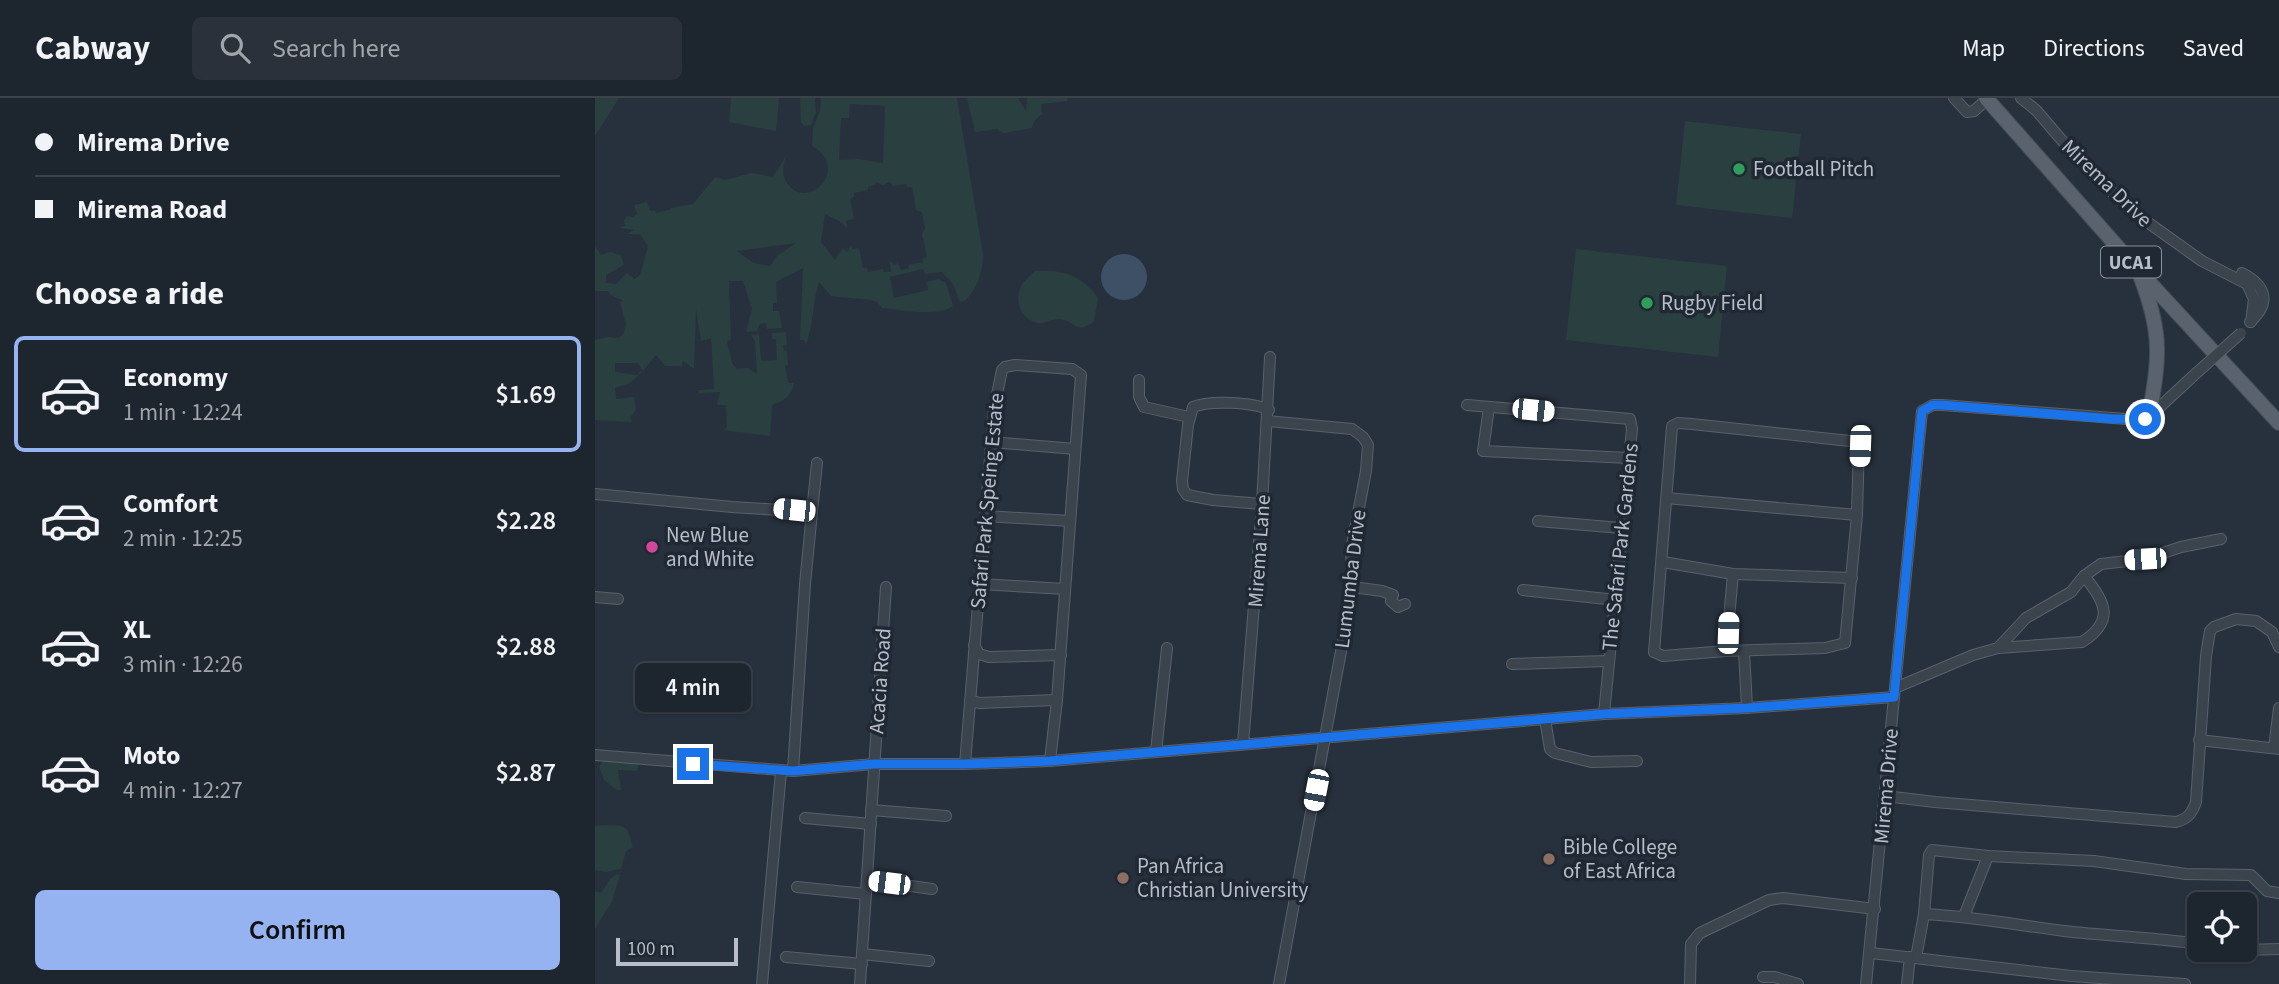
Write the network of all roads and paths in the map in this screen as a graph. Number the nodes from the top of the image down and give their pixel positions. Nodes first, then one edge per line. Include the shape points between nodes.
1 (1954, 98) edge
2 (1987, 98) edge
3 (2021, 98) edge
4 (2138, 270) junction
5 (1270, 357) dead end
6 (1139, 380) dead end
7 (1467, 405) dead end
8 (1489, 407) junction
9 (1268, 416) junction
10 (1189, 417) junction
11 (2149, 417) junction
12 (2279, 423) edge
13 (991, 442) junction
14 (1075, 449) junction
15 (1629, 458) junction
16 (817, 463) dead end
17 (595, 494) edge
18 (1665, 498) junction
19 (1262, 504) junction
20 (812, 512) junction
21 (1857, 514) junction
22 (986, 516) junction
23 (1070, 521) junction
24 (1538, 521) dead end
25 (1621, 528) junction
26 (2221, 539) dead end
27 (1663, 562) junction
28 (1733, 574) junction
29 (2084, 576) junction
30 (1851, 578) junction
31 (980, 584) junction
32 (886, 587) dead end
33 (1353, 587) junction
34 (1065, 589) junction
35 (1523, 590) dead end
36 (595, 597) edge
37 (618, 599) dead end
38 (1616, 600) junction
39 (1405, 604) dead end
40 (974, 645) junction
41 (2279, 647) edge
42 (1167, 648) dead end
43 (1998, 648) junction
44 (1726, 650) junction
45 (1744, 651) junction
46 (1061, 655) junction
47 (1608, 661) junction
48 (1512, 664) dead end
49 (1895, 692) junction
50 (1058, 700) junction
51 (970, 701) junction
52 (1747, 708) junction
53 (2279, 708) edge
54 (1604, 714) junction
55 (1545, 719) junction
56 (1326, 739) junction
57 (2199, 740) junction
58 (1243, 744) junction
59 (2277, 748) edge
60 (1156, 752) junction
61 (595, 755) edge
62 (1050, 761) junction
63 (1637, 761) dead end
64 (874, 764) junction
65 (965, 764) junction
66 (781, 771) junction
67 (793, 771) junction
68 (1885, 796) junction
69 (871, 810) junction
70 (946, 816) dead end
71 (805, 818) dead end
72 (871, 824) junction
73 (1988, 856) junction
74 (867, 880) junction
75 (797, 887) dead end
76 (932, 889) dead end
77 (2279, 893) edge
78 (866, 894) junction
79 (1875, 909) junction
80 (1924, 914) junction
81 (1964, 916) junction
82 (2187, 942) edge
83 (2279, 949) edge
84 (2257, 950) edge
85 (1871, 953) junction
86 (786, 957) dead end
87 (1913, 958) junction
88 (862, 959) junction
89 (929, 961) dead end
90 (1763, 977) dead end
91 (762, 984) edge
92 (860, 984) edge
93 (1279, 984) edge
94 (1690, 984) edge
95 (1798, 984) edge
96 (1866, 984) edge
97 (1907, 984) edge
98 (2185, 984) edge

1 - 2 street via 1968,112
2 - 4 main road, UCA1
3 - 11 street, Mirema Drive, bridge via 2129,209 2209,265 2248,284 2254,299 2251,322
4 - 11 main road via 2158,339
4 - 12 main road, UCA1
5 - 9 street, Mirema Lane
6 - 10 street via 1144,407
7 - 8 street, The Safari Park Gardens
8 - 15 street, The Safari Park Gardens via 1630,419
8 - 15 street via 1483,451
9 - 10 street via 1249,404 1200,404
9 - 19 street, Mirema Lane
9 - 33 street, Lumumba Drive via 1352,429 1368,445 1350,550
10 - 19 street via 1182,473 1185,493
11 - 49 street, Mirema Drive via 2113,419 1942,405 1922,411
13 - 14 street
13 - 14 street, Safari Park Speing Estate via 999,376 1005,367 1072,369 1081,375
13 - 22 street, Safari Park Speing Estate
14 - 23 street, Safari Park Speing Estate
15 - 25 street, The Safari Park Gardens
16 - 20 street
17 - 20 street
18 - 21 street, The Safari Park Gardens
18 - 21 street, The Safari Park Gardens via 1671,429 1675,424 1692,424 1858,440
18 - 27 street, The Safari Park Gardens
19 - 58 street, Mirema Lane
20 - 67 street
21 - 30 street, The Safari Park Gardens
22 - 23 street
22 - 31 street, Safari Park Speing Estate
23 - 34 street, Safari Park Speing Estate
24 - 25 street
25 - 38 street, The Safari Park Gardens
26 - 29 street via 2145,559 2108,561
27 - 28 street
27 - 44 street, The Safari Park Gardens via 1654,652 1663,656
28 - 30 street
28 - 44 street
29 - 43 street via 2071,592 2026,618
29 - 43 street via 2105,609 2092,636 2082,642
30 - 45 street, The Safari Park Gardens via 1843,644
31 - 34 street
31 - 40 street, Safari Park Speing Estate
32 - 64 street, Acacia Road
33 - 39 street via 1383,591 1393,595 1391,601 1398,607
33 - 56 street, Lumumba Drive
34 - 46 street, Safari Park Speing Estate
35 - 38 street
36 - 37 street
38 - 47 street, The Safari Park Gardens
40 - 46 street via 979,654 989,657
40 - 51 street, Safari Park Speing Estate
41 - 57 street via 2272,632 2256,621 2237,619 2210,631
42 - 60 street
43 - 49 street via 1963,659
44 - 45 street, The Safari Park Gardens
45 - 52 street
46 - 50 street, Safari Park Speing Estate
47 - 48 street
47 - 54 street, The Safari Park Gardens
49 - 52 street
49 - 68 street, Mirema Drive
50 - 51 street
50 - 62 street, Safari Park Speing Estate
51 - 65 street, Safari Park Speing Estate
52 - 54 street
53 - 59 street
54 - 55 street
55 - 56 street
55 - 63 street via 1555,753 1591,762
56 - 58 street
56 - 93 street, Lumumba Drive
57 - 59 street
57 - 68 street via 2196,802 2185,820 2176,822
58 - 60 street
60 - 62 street
61 - 66 street
62 - 65 street
64 - 65 street
64 - 67 street
64 - 69 street, Acacia Road
66 - 67 street
66 - 91 street
68 - 79 street, Mirema Drive
69 - 70 street
69 - 72 street, Acacia Road
71 - 72 street
72 - 74 street, Acacia Road
73 - 77 street via 2094,861 2186,874 2251,875 2267,891
73 - 80 street via 1932,850
73 - 81 street
74 - 76 street
74 - 78 street, Acacia Road
75 - 78 street
78 - 88 street, Acacia Road
79 - 85 street, Mirema Drive
79 - 94 street via 1769,900 1694,938
80 - 81 street
80 - 87 street
81 - 82 street
83 - 84 street
85 - 87 street
85 - 96 street, Mirema Drive
86 - 88 street
87 - 97 street
87 - 98 street
88 - 89 street
88 - 92 street, Acacia Road
90 - 95 street

